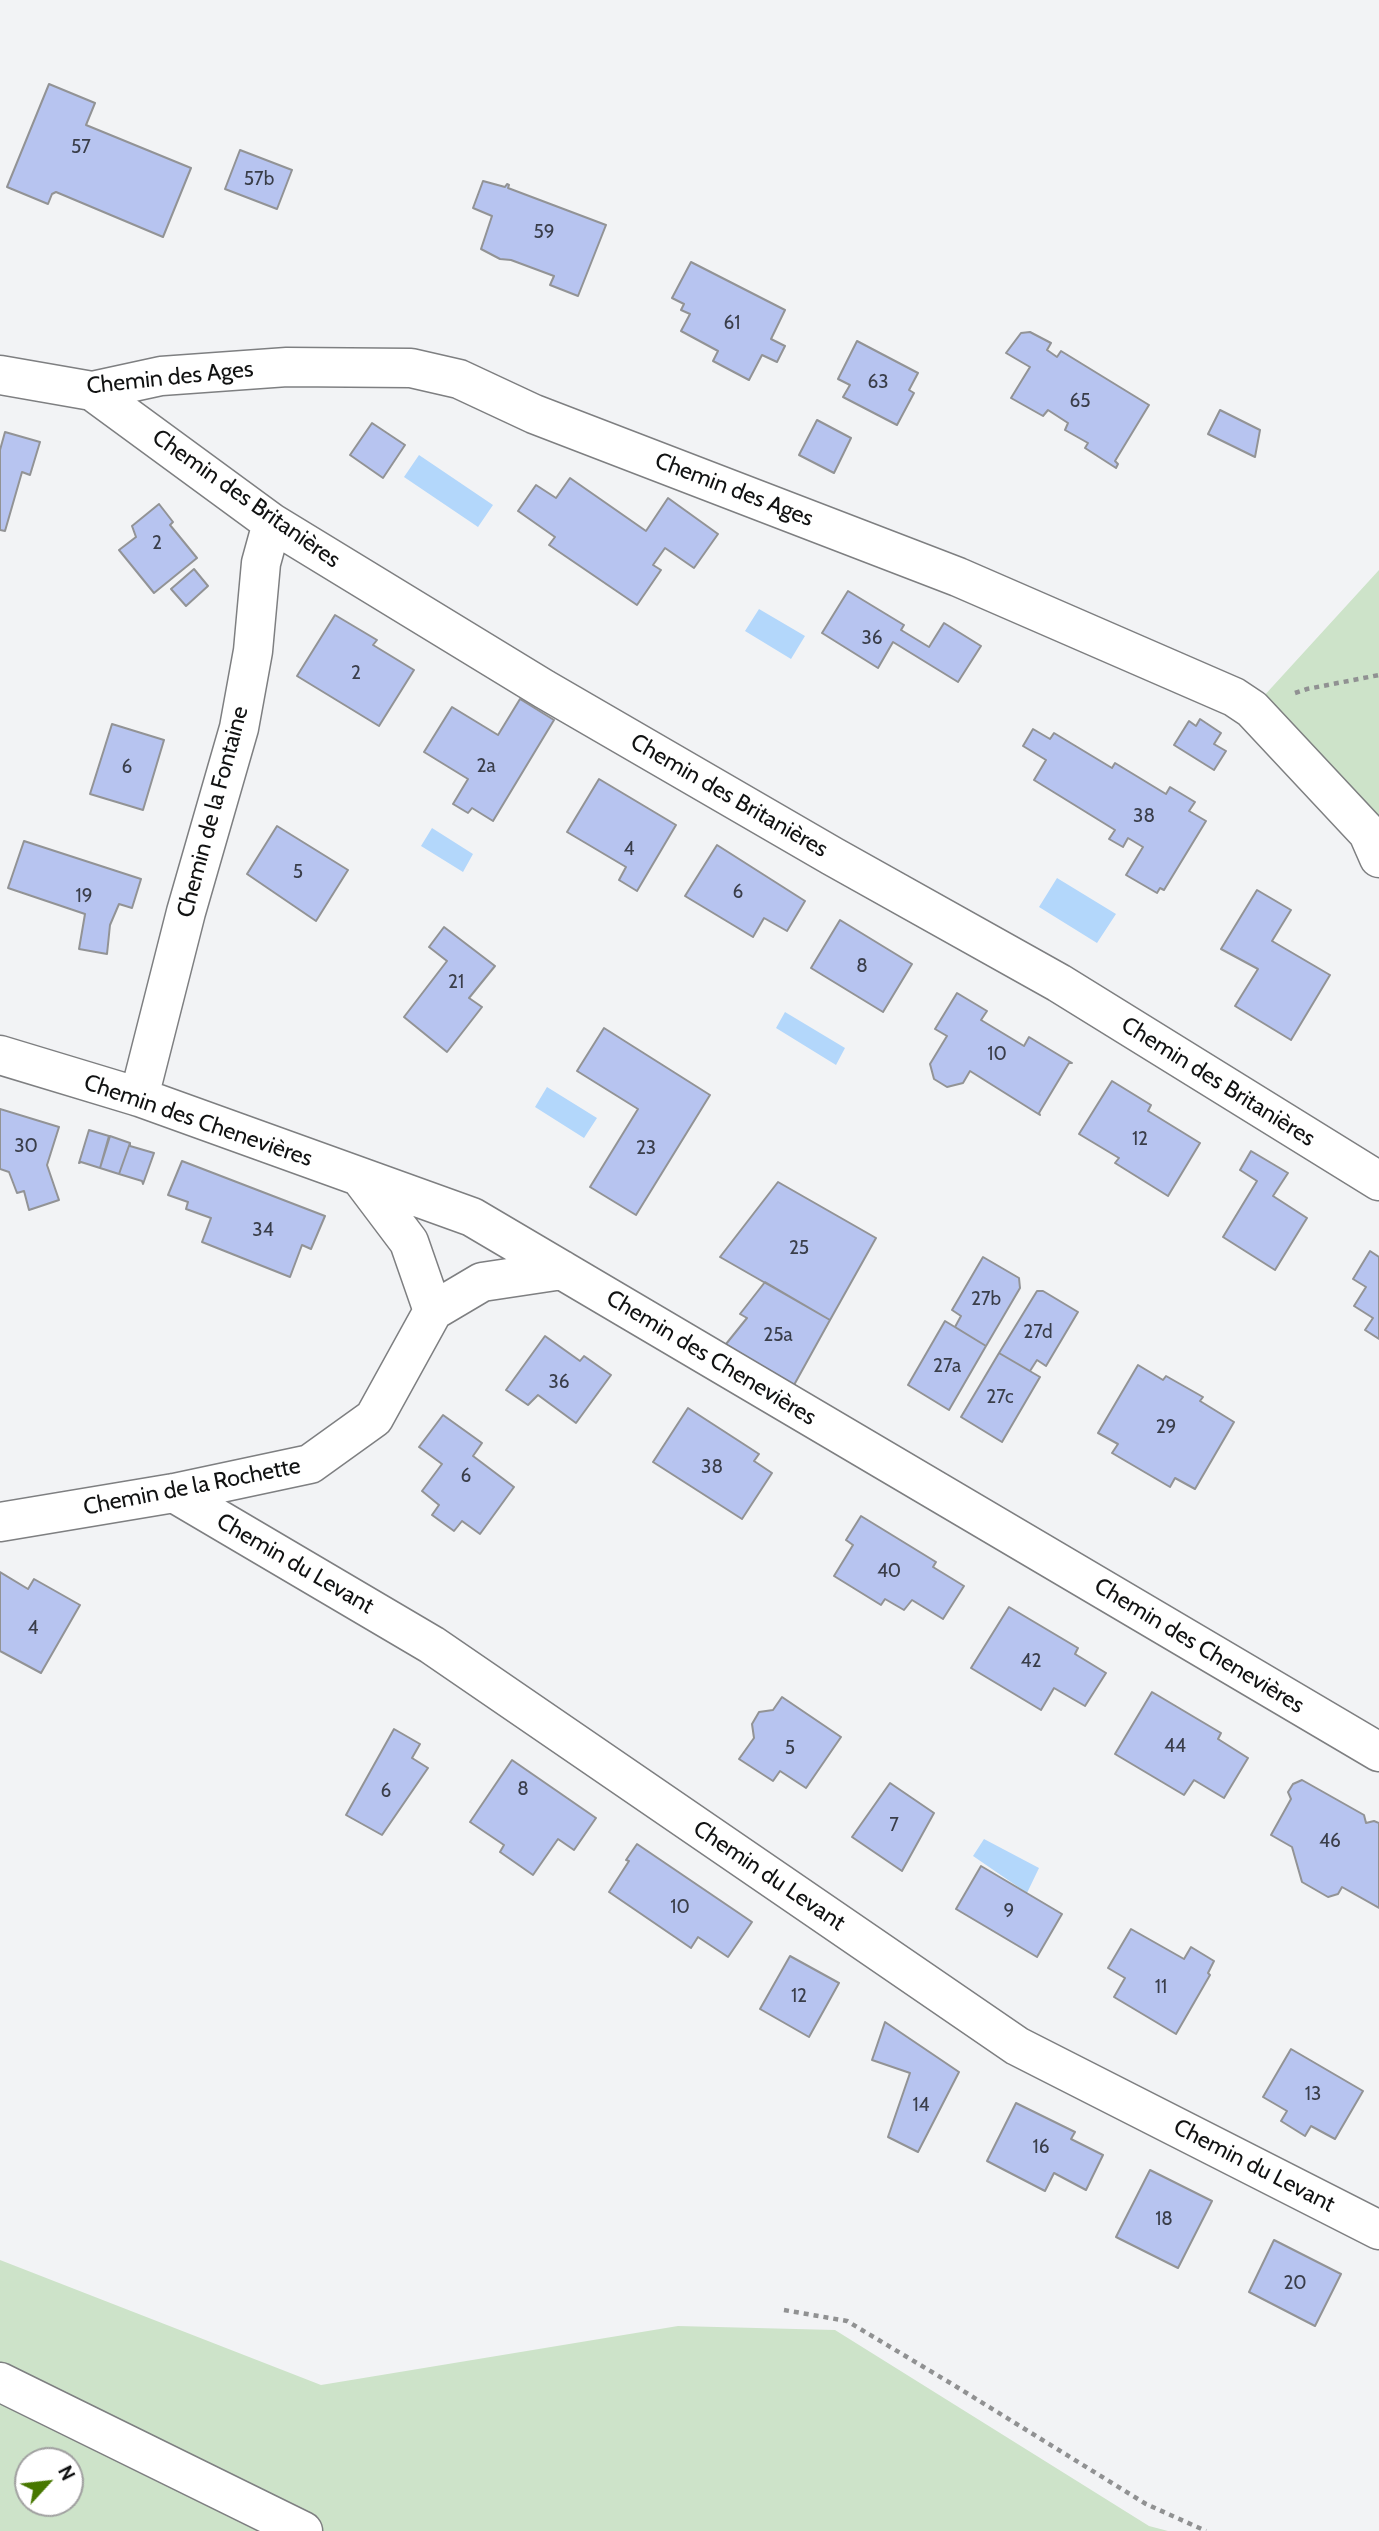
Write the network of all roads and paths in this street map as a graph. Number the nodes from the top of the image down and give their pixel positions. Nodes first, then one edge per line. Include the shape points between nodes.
1 (0, 375) edge
2 (92, 391) junction
3 (272, 523) junction
4 (1379, 675) edge
5 (1307, 689) dead end
6 (1379, 858) edge
7 (0, 1055) edge
8 (139, 1097) junction
9 (360, 1177) junction
10 (1379, 1181) edge
11 (562, 1270) junction
12 (433, 1311) junction
13 (174, 1493) junction
14 (0, 1522) edge
15 (1379, 1752) edge
16 (1379, 2230) edge
17 (784, 2310) dead end
18 (0, 2382) edge
19 (303, 2531) edge
20 (1206, 2531) edge

1 - 2 street, Chemin des Ages
2 - 3 street, Chemin des Britanières
2 - 6 street, Chemin des Ages via 162,376 287,367 411,368 459,379 534,414 958,577 1234,697 1252,709 1368,833
3 - 8 street, Chemin de la Fontaine via 261,563 253,651 239,727
3 - 10 street, Chemin des Britanières via 544,690 1059,983
4 - 5 path
7 - 8 street, Chemin des Chenevières
8 - 9 street, Chemin des Chenevières
9 - 11 street, Chemin des Chenevières via 472,1217
9 - 12 street via 409,1242
11 - 12 street via 482,1282
11 - 15 street, Chemin des Chenevières
12 - 13 street, Chemin de la Rochette via 374,1418 310,1464
13 - 14 street, Chemin de la Rochette
13 - 16 street, Chemin du Levant via 432,1645 1017,2046
17 - 20 path via 846,2321 1146,2504
18 - 19 street

